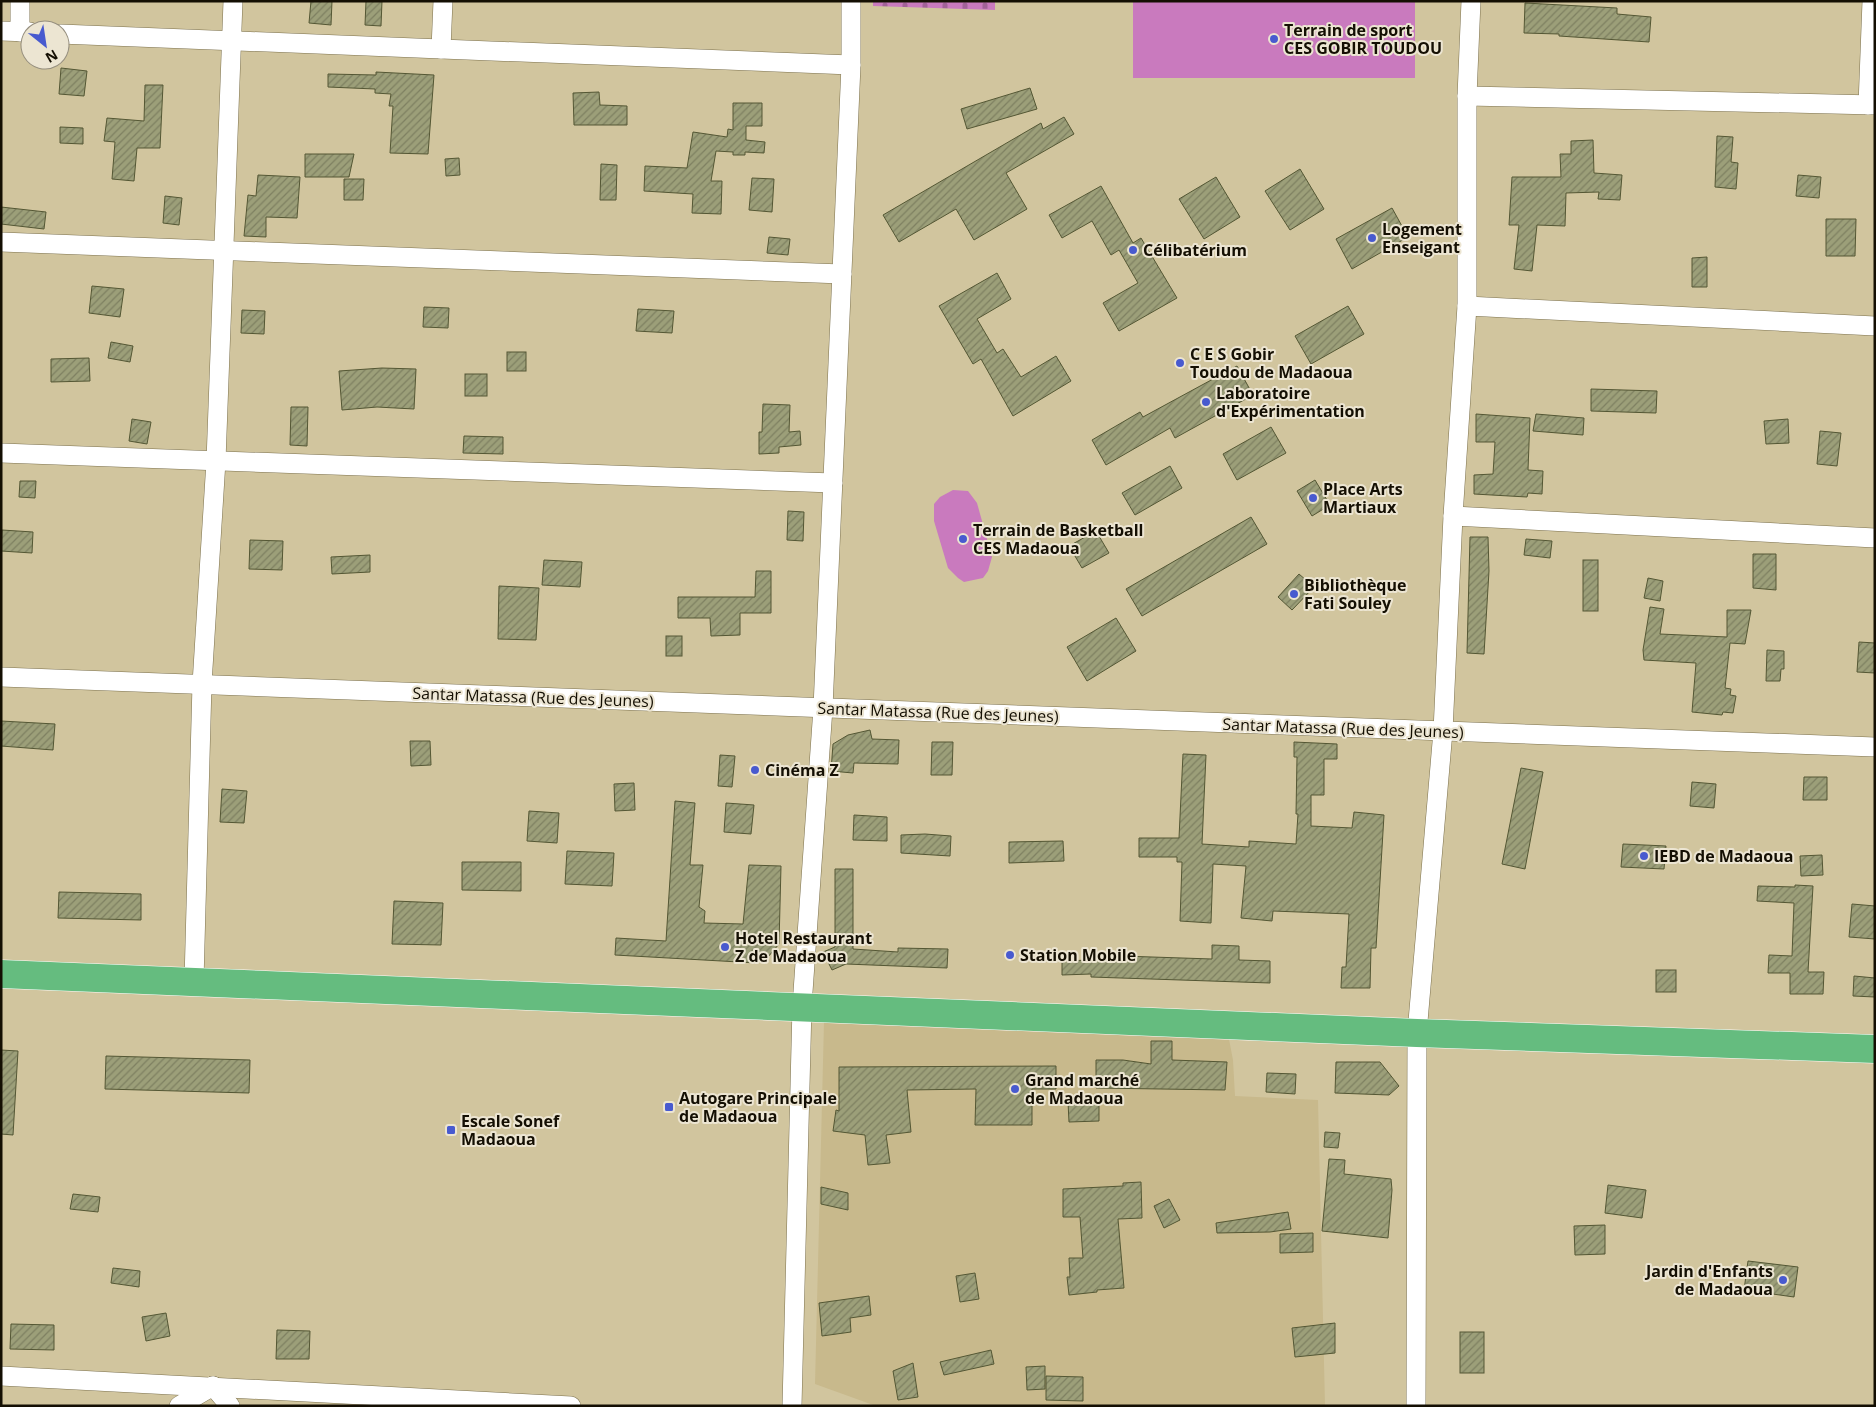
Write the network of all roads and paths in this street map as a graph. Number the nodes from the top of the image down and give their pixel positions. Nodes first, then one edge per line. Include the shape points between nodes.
1 (20, 1) edge
2 (233, 1) edge
3 (443, 1) edge
4 (851, 1) edge
5 (1471, 1) edge
6 (1872, 1) edge
7 (17, 32) edge
8 (70, 34) edge
9 (233, 40) junction
10 (441, 49) junction
11 (851, 65) junction
12 (1467, 96) junction
13 (1871, 105) edge
14 (1, 242) edge
15 (224, 250) junction
16 (842, 274) junction
17 (1467, 306) junction
18 (1875, 326) edge
19 (1, 453) edge
20 (216, 461) junction
21 (833, 484) junction
22 (1453, 516) junction
23 (1875, 538) edge
24 (1, 677) edge
25 (202, 684) junction
26 (823, 708) junction
27 (1443, 731) junction
28 (1875, 747) edge
29 (1, 974) edge
30 (194, 981) junction
31 (802, 1006) junction
32 (1417, 1033) junction
33 (1875, 1049) edge
34 (1, 1376) edge
35 (213, 1386) junction
36 (179, 1406) edge
37 (230, 1406) edge
38 (571, 1406) edge
39 (792, 1406) edge
40 (1416, 1406) edge

1 - 7 street
2 - 9 street
3 - 10 street
4 - 11 street
5 - 12 street
6 - 13 street
8 - 9 street
9 - 10 street
9 - 15 street
10 - 11 street
11 - 16 street
12 - 13 street
12 - 17 street
14 - 15 street
15 - 16 street
15 - 20 street
16 - 21 street
17 - 18 street
17 - 22 street
19 - 20 street
20 - 21 street
20 - 25 street
21 - 26 street
22 - 23 street
22 - 27 street
24 - 25 street, Santar Matassa (Rue des Jeunes)
25 - 26 street, Santar Matassa (Rue des Jeunes)
25 - 30 street
26 - 27 street, Santar Matassa (Rue des Jeunes)
26 - 31 street
27 - 28 street, Santar Matassa (Rue des Jeunes)
27 - 32 street
29 - 30 highway
30 - 31 highway
31 - 32 highway
31 - 39 street
32 - 33 highway
32 - 40 street
34 - 35 street
35 - 36 street
35 - 37 street
35 - 38 street

